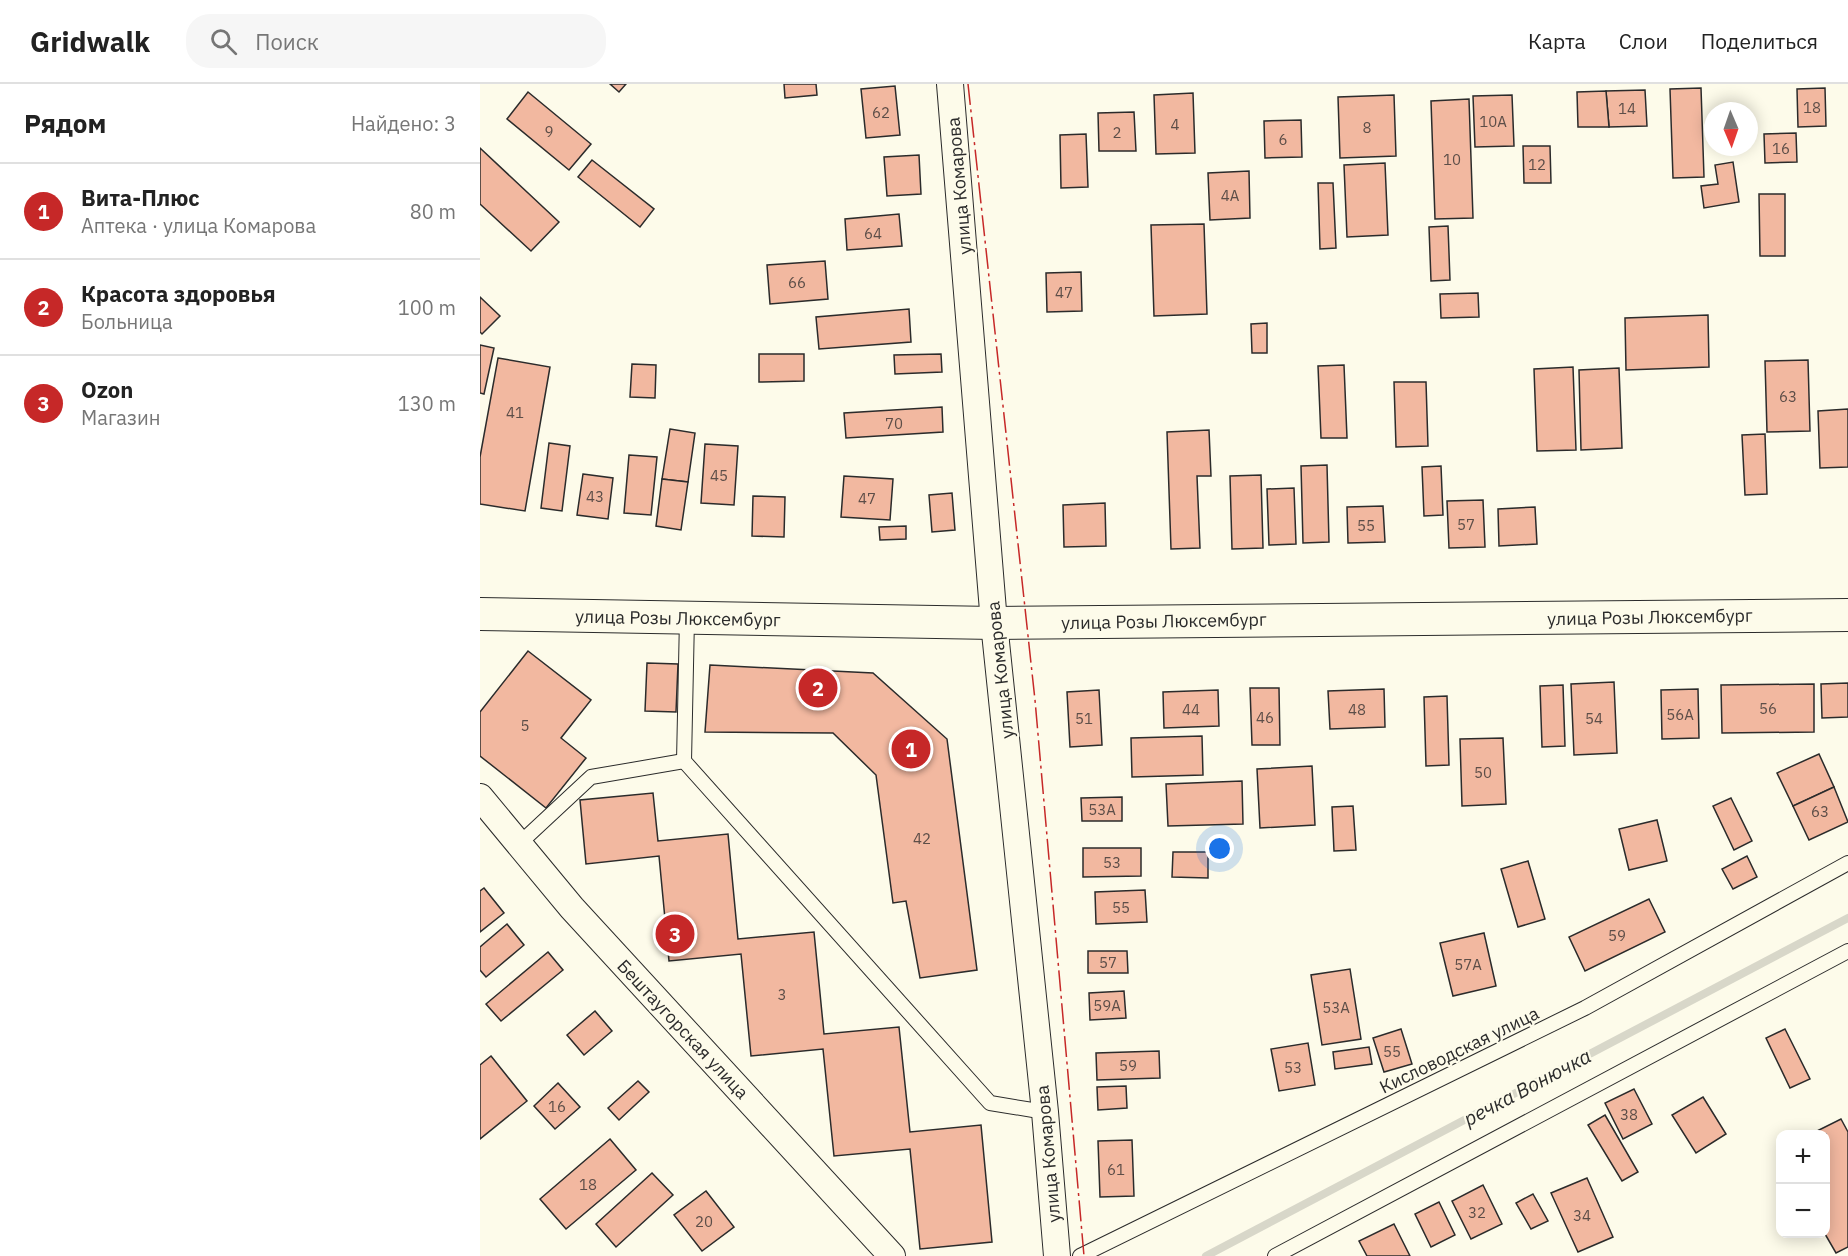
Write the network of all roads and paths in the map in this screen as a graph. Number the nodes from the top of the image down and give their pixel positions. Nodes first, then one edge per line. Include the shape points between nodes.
1 (950, 84) edge
2 (480, 614) edge
3 (1848, 615) edge
4 (687, 618) junction
5 (994, 623) junction
6 (684, 761) junction
7 (480, 797) edge
8 (519, 844) junction
9 (1848, 862) edge
10 (1848, 951) edge
11 (1045, 1112) junction
12 (892, 1256) edge
13 (1057, 1256) edge
14 (1080, 1256) edge
15 (1275, 1256) edge

1 - 5 street, улица Комарова
2 - 4 street, улица Розы Люксембург
3 - 5 street, улица Розы Люксембург
4 - 5 street, улица Розы Люксембург
4 - 6 lane
5 - 11 street, улица Комарова
6 - 8 lane via 591,777
6 - 11 lane via 990,1102
7 - 8 street, Бештаугорская улица
8 - 12 street, Бештаугорская улица via 572,908
9 - 14 lane, Кисловодская улица via 1585,1008
10 - 15 lane
11 - 13 street, улица Комарова

